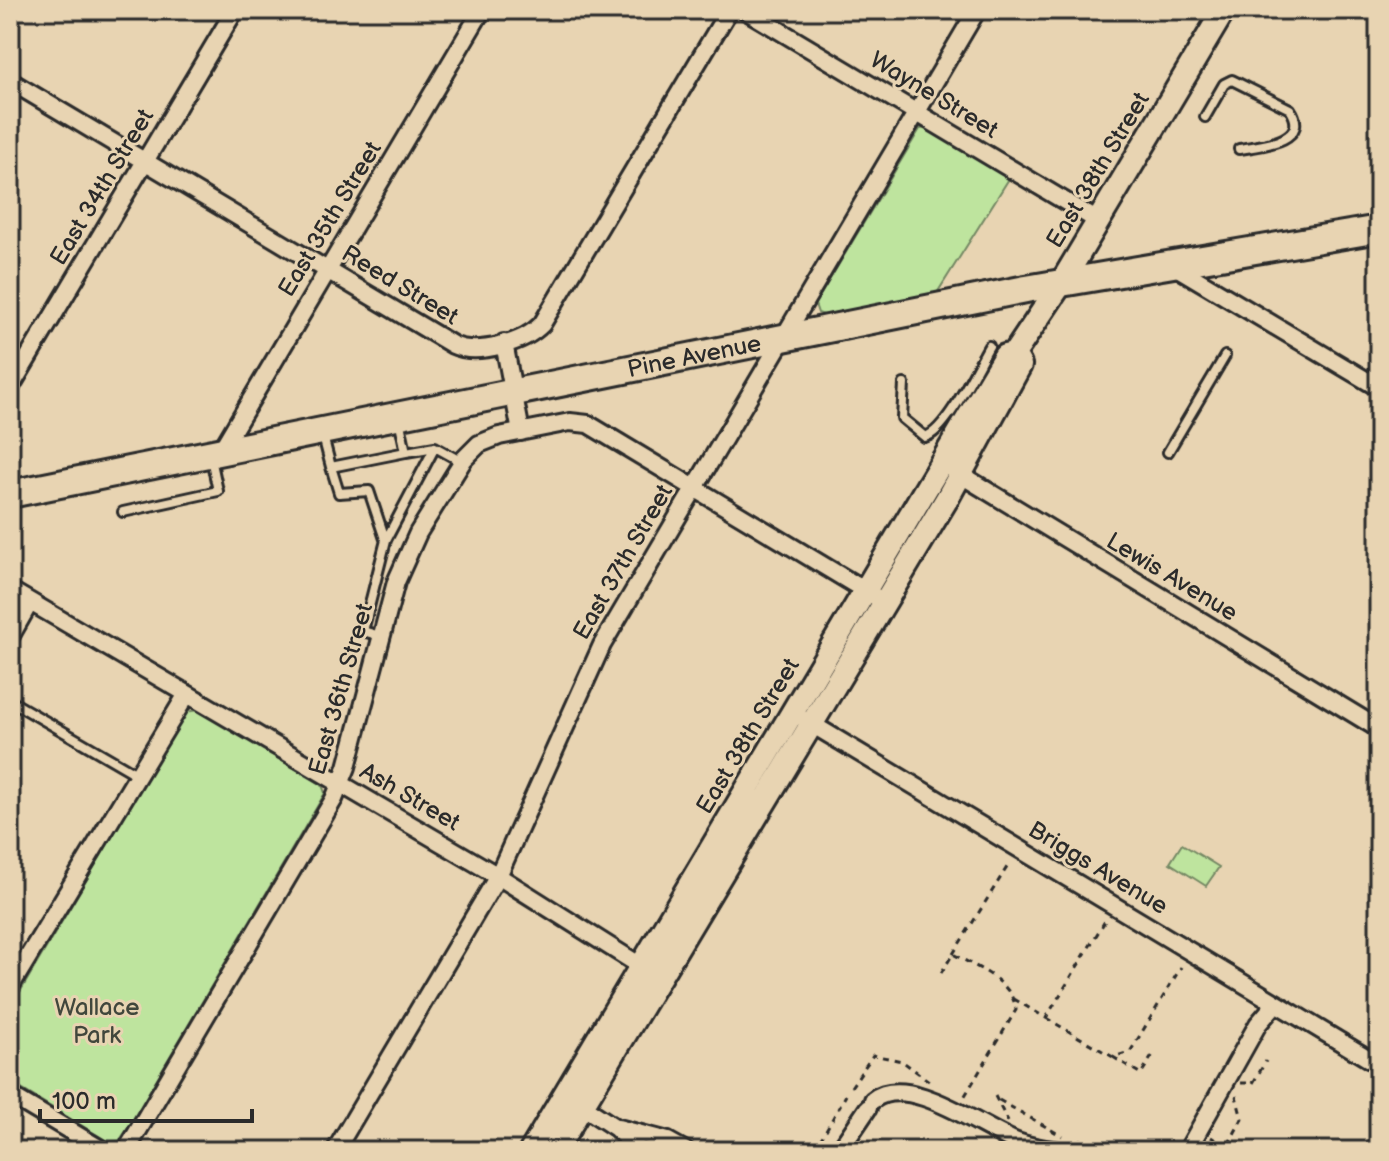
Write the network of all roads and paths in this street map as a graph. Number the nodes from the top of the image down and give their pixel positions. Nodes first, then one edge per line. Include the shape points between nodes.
1 (235, 10) edge
2 (482, 10) edge
3 (729, 10) edge
4 (745, 10) edge
5 (977, 10) edge
6 (1224, 10) edge
7 (10, 81) edge
8 (917, 113) junction
9 (1205, 117) dead end
10 (1239, 149) dead end
11 (145, 162) junction
12 (1098, 221) junction
13 (1378, 233) edge
14 (1170, 263) junction
15 (327, 270) junction
16 (1062, 282) junction
17 (783, 338) junction
18 (504, 343) junction
19 (989, 346) dead end
20 (1225, 356) dead end
21 (1379, 365) edge
22 (904, 384) dead end
23 (1373, 385) edge
24 (10, 388) edge
25 (514, 393) junction
26 (398, 416) junction
27 (322, 431) junction
28 (521, 432) junction
29 (435, 447) junction
30 (406, 452) junction
31 (1168, 452) dead end
32 (215, 453) junction
33 (462, 462) junction
34 (331, 467) junction
35 (951, 468) junction
36 (694, 487) junction
37 (10, 494) edge
38 (123, 512) dead end
39 (386, 540) junction
40 (10, 590) edge
41 (875, 596) junction
42 (30, 602) junction
43 (380, 636) junction
44 (10, 637) edge
45 (187, 694) junction
46 (13, 702) edge
47 (10, 714) edge
48 (802, 718) junction
49 (1379, 729) edge
50 (138, 775) junction
51 (341, 784) junction
52 (1009, 864) dead end
53 (498, 876) junction
54 (1105, 921) dead end
55 (953, 954) junction
56 (1181, 967) dead end
57 (649, 971) junction
58 (941, 973) dead end
59 (10, 987) edge
60 (1014, 999) junction
61 (1276, 1003) junction
62 (1046, 1018) junction
63 (1130, 1052) junction
64 (1154, 1053) dead end
65 (1113, 1057) junction
66 (1376, 1058) edge
67 (1266, 1061) dead end
68 (1126, 1065) junction
69 (1241, 1083) dead end
70 (851, 1087) dead end
71 (943, 1089) dead end
72 (1235, 1093) dead end
73 (953, 1094) dead end
74 (10, 1095) edge
75 (846, 1095) dead end
76 (995, 1096) dead end
77 (573, 1100) junction
78 (999, 1100) junction
79 (616, 1128) junction
80 (1011, 1129) dead end
81 (1207, 1135) dead end
82 (1081, 1139) dead end
83 (1226, 1149) edge
84 (104, 1151) edge
85 (126, 1151) edge
86 (335, 1151) edge
87 (531, 1151) edge
88 (555, 1151) edge
89 (639, 1151) edge
90 (686, 1151) edge
91 (814, 1151) edge
92 (839, 1151) edge
93 (1059, 1151) edge
94 (1187, 1151) edge
95 (1235, 1151) edge

1 - 11 street, East 34th Street
2 - 15 street, East 35th Street
3 - 18 street via 542,324 529,336
4 - 8 street, Wayne Street
5 - 8 street, East 37th Street
6 - 12 main road, East 38th Street
7 - 11 street, Reed Street
8 - 12 street, Wayne Street
8 - 17 street, East 37th Street
9 - 10 lane via 1224,84 1232,80 1290,109 1295,123 1285,139
11 - 15 street, Reed Street
11 - 24 street, East 34th Street
12 - 16 main road, East 38th Street
13 - 14 main road, Pine Avenue
14 - 16 main road, Pine Avenue
14 - 23 street
15 - 18 street, Reed Street via 459,348
15 - 32 street, East 35th Street
16 - 17 main road, Pine Avenue
16 - 35 main road, East 38th Street via 1014,354 1005,356
17 - 25 main road, Pine Avenue
17 - 36 street, East 37th Street
18 - 25 street
19 - 22 lane via 930,436 902,418
20 - 31 lane
21 - 23 lane
25 - 26 main road, Pine Avenue
25 - 28 street
26 - 27 main road, Pine Avenue
26 - 30 lane
27 - 32 main road, Pine Avenue
27 - 34 lane
28 - 33 street, East 36th Street via 488,439
28 - 36 street via 570,422 588,424
29 - 30 lane
29 - 33 lane
29 - 39 lane
30 - 34 lane
32 - 37 main road, Pine Avenue
32 - 38 lane via 218,491
33 - 43 street, East 36th Street via 406,556
34 - 39 lane via 339,493 369,491
35 - 41 main road, East 38th Street
35 - 49 street, Lewis Avenue
36 - 41 street
36 - 53 street, East 37th Street via 593,663
39 - 43 lane via 363,631
40 - 42 street, Ash Street
41 - 48 main road, East 38th Street
42 - 44 street
42 - 45 street, Ash Street
43 - 51 street, East 36th Street
45 - 50 street
45 - 51 street, Ash Street
46 - 47 lane
46 - 50 lane
48 - 57 main road, East 38th Street
48 - 61 street, Briggs Avenue
50 - 59 street
51 - 53 street, Ash Street
51 - 85 street, East 36th Street
52 - 55 path
53 - 57 street, Ash Street
53 - 86 street, East 37th Street
54 - 62 path
55 - 58 path
55 - 60 path via 1009,988
56 - 63 path
57 - 77 main road, East 38th Street
60 - 62 path
60 - 73 path via 1016,1010 963,1099
61 - 66 street, Briggs Avenue
61 - 94 street via 1258,1024
62 - 65 path
63 - 65 path
63 - 68 path
64 - 68 path via 1141,1074
65 - 68 path
67 - 69 path via 1253,1083
70 - 71 path via 873,1055 902,1061
72 - 83 path via 1242,1119
74 - 84 street
75 - 91 path
76 - 78 path
77 - 79 street
77 - 87 main road, East 38th Street
77 - 88 main road, East 38th Street
78 - 80 path
78 - 82 path via 1077,1145
79 - 89 street
79 - 90 street
81 - 83 path
83 - 95 path
92 - 93 street via 871,1104 895,1091 915,1094 1017,1142

